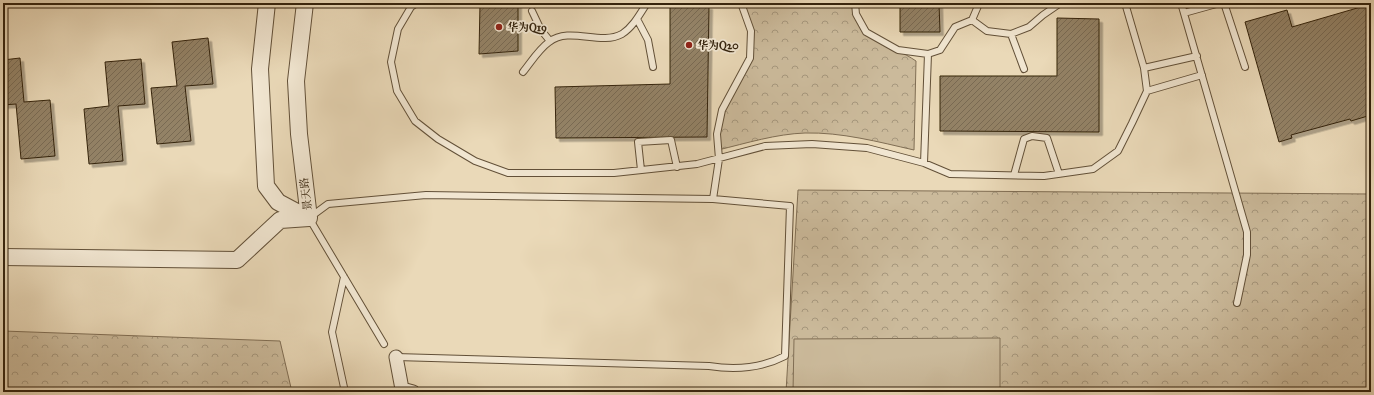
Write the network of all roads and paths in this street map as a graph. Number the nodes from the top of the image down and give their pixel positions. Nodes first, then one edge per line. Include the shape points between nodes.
1 (267, 3) edge
2 (305, 3) edge
3 (417, 3) edge
4 (647, 3) edge
5 (741, 3) edge
6 (856, 3) edge
7 (977, 3) edge
8 (1095, 3) edge
9 (1104, 3) edge
10 (1125, 3) edge
11 (1181, 3) edge
12 (1220, 3) edge
13 (1224, 3) edge
14 (532, 11) dead end
15 (1184, 13) junction
16 (637, 19) junction
17 (972, 20) junction
18 (1011, 34) junction
19 (550, 41) junction
20 (928, 54) junction
21 (1196, 56) junction
22 (653, 67) dead end
23 (1245, 67) dead end
24 (1144, 68) junction
25 (1024, 69) dead end
26 (523, 72) dead end
27 (1202, 75) junction
28 (1147, 91) junction
29 (719, 159) junction
30 (924, 163) junction
31 (678, 167) junction
32 (641, 170) junction
33 (1059, 174) junction
34 (1014, 175) junction
35 (713, 199) junction
36 (309, 218) junction
37 (3, 257) edge
38 (344, 277) junction
39 (1237, 303) dead end
40 (384, 344) dead end
41 (396, 357) joint
42 (345, 392) edge
43 (413, 392) edge

1 - 36 street, 景天路 via 260,69 266,186 278,202
2 - 36 street, 景天路 via 296,81 299,134
3 - 32 lane via 398,29 391,62 397,91 415,121 438,139 475,161 508,173 614,173
4 - 16 lane
5 - 29 lane via 751,32 750,58 722,110 717,134
6 - 20 lane via 856,14 866,32 898,50
7 - 17 lane
8 - 9 lane
8 - 18 lane via 1058,4 1029,27
10 - 24 lane
11 - 15 lane
12 - 15 lane
13 - 23 lane
14 - 19 lane via 541,30
15 - 21 lane
16 - 19 lane via 622,34 605,38 564,36
16 - 22 lane via 648,40
17 - 18 lane via 987,31
17 - 20 lane via 955,27 940,50
18 - 25 lane
19 - 26 lane
20 - 30 lane
21 - 24 lane
21 - 27 lane
24 - 28 lane
27 - 28 lane
27 - 39 lane via 1247,232 1247,255
28 - 33 lane via 1118,151 1093,169
29 - 30 lane via 765,146 812,144 867,148
29 - 31 lane
29 - 35 lane
30 - 34 lane via 950,174
31 - 32 lane
31 - 32 lane via 671,140 638,142
33 - 34 lane
33 - 34 lane via 1047,138 1032,136 1024,139
35 - 36 lane via 426,195 328,204
35 - 41 lane via 790,206 785,356 771,363 721,368
36 - 37 street via 280,220 237,260
36 - 38 lane
38 - 40 lane
38 - 42 lane via 332,332
41 - 43 street via 402,389

